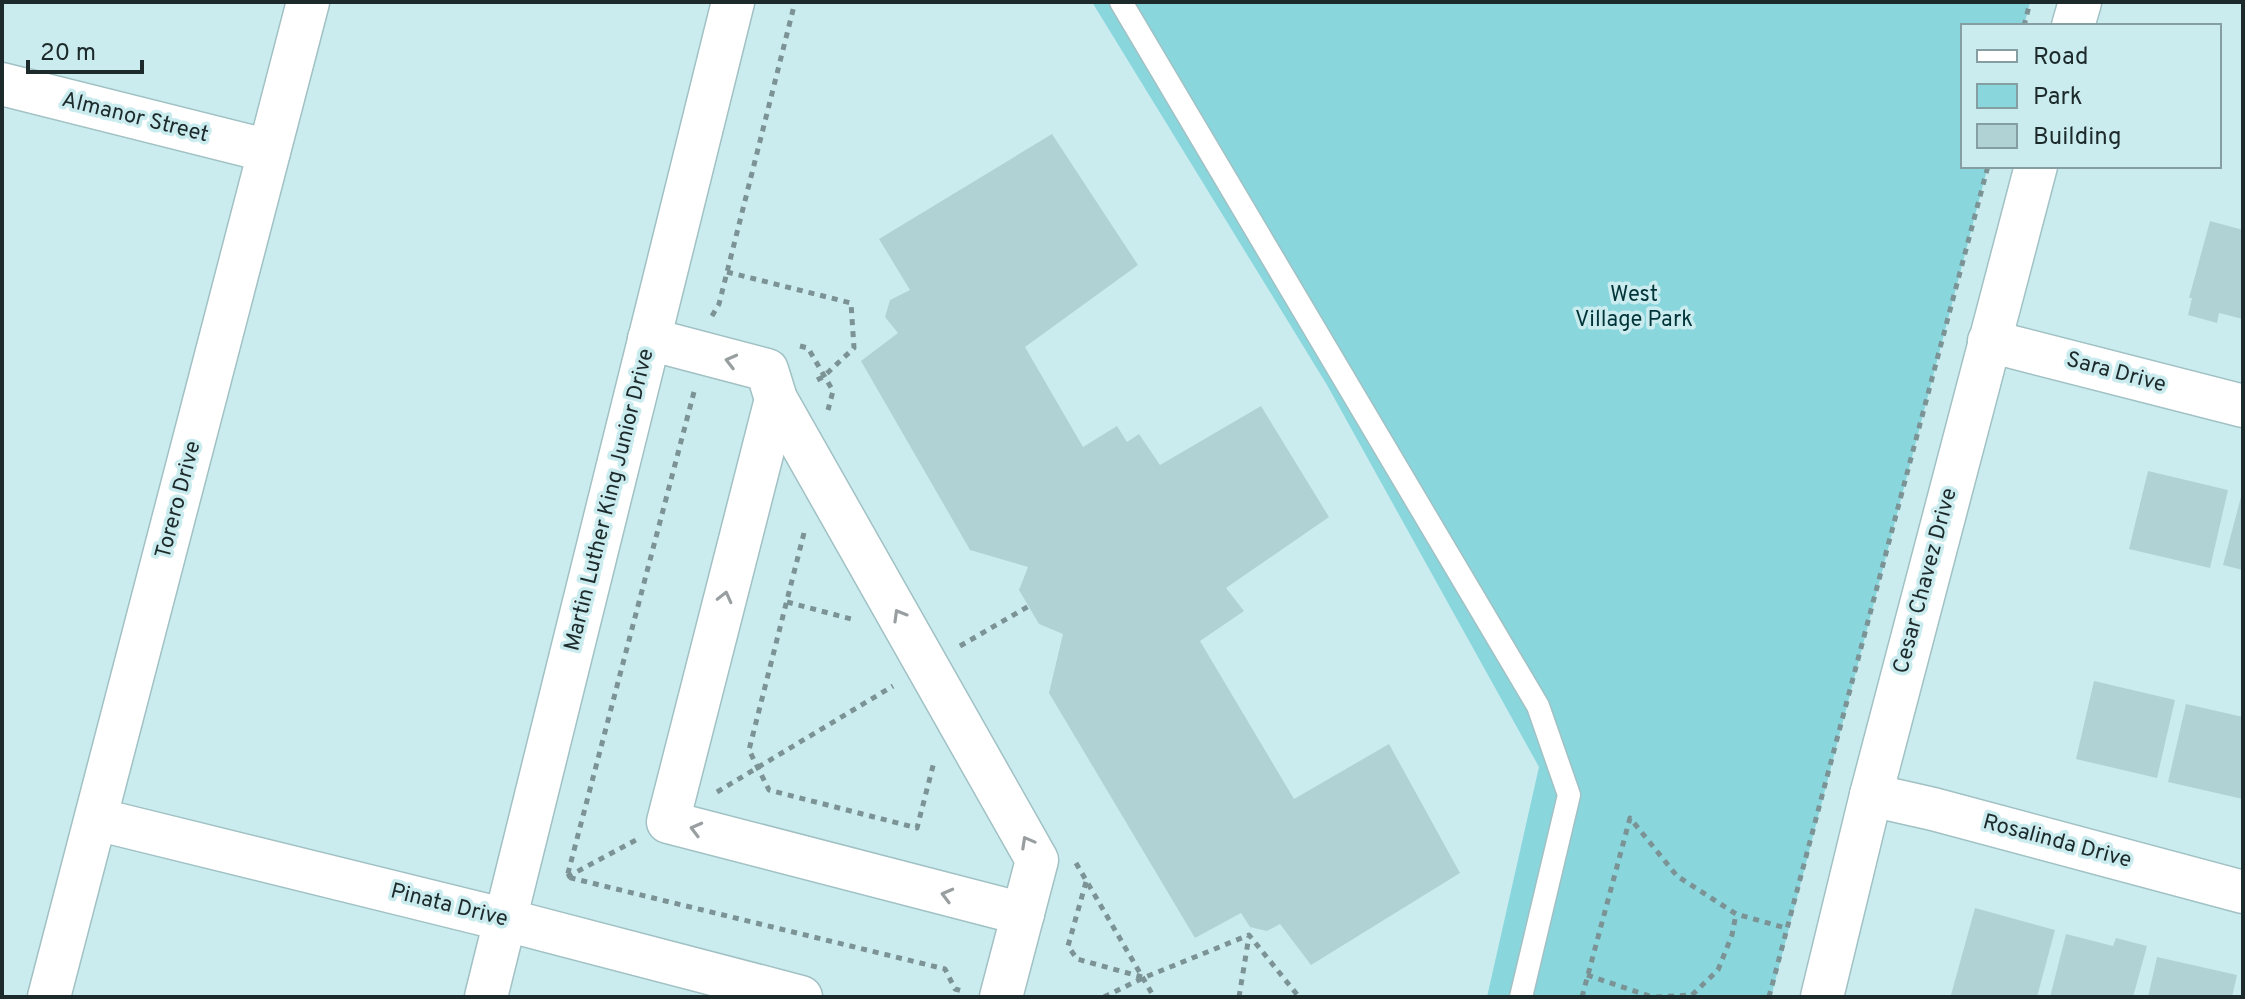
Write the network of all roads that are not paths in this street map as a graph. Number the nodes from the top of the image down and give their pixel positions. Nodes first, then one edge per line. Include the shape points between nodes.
1 (308, 2) edge
2 (733, 2) edge
3 (1121, 2) edge
4 (2080, 2) edge
5 (2074, 24) edge
6 (2, 84) edge
7 (269, 151) junction
8 (2035, 168) edge
9 (649, 339) junction
10 (1989, 341) junction
11 (776, 399) junction
12 (2243, 406) edge
13 (1871, 795) junction
14 (96, 819) junction
15 (2243, 892) edge
16 (1023, 914) junction
17 (506, 920) junction
18 (49, 997) edge
19 (486, 997) edge
20 (801, 997) edge
21 (1001, 997) edge
22 (1521, 997) edge
23 (1822, 997) edge

1 - 7 street, Torero Drive
2 - 9 street, Martin Luther King Junior Drive
3 - 22 lane via 1538,706 1569,795
4 - 5 street
6 - 7 street, Almanor Street
7 - 14 street, Torero Drive
8 - 10 street, Cesar Chavez Drive
11 -> 9 street via 767,370
9 - 17 street, Martin Luther King Junior Drive
10 - 12 street, Sara Drive
10 - 13 street, Cesar Chavez Drive
16 -> 11 street via 1037,860
16 -> 11 street via 668,822
13 - 15 street, Rosalinda Drive
13 - 23 street, Cesar Chavez Drive
14 - 17 street, Pinata Drive
14 - 18 street, Torero Drive
16 - 21 street
17 - 19 street, Martin Luther King Junior Drive
17 - 20 street, Pinata Drive

